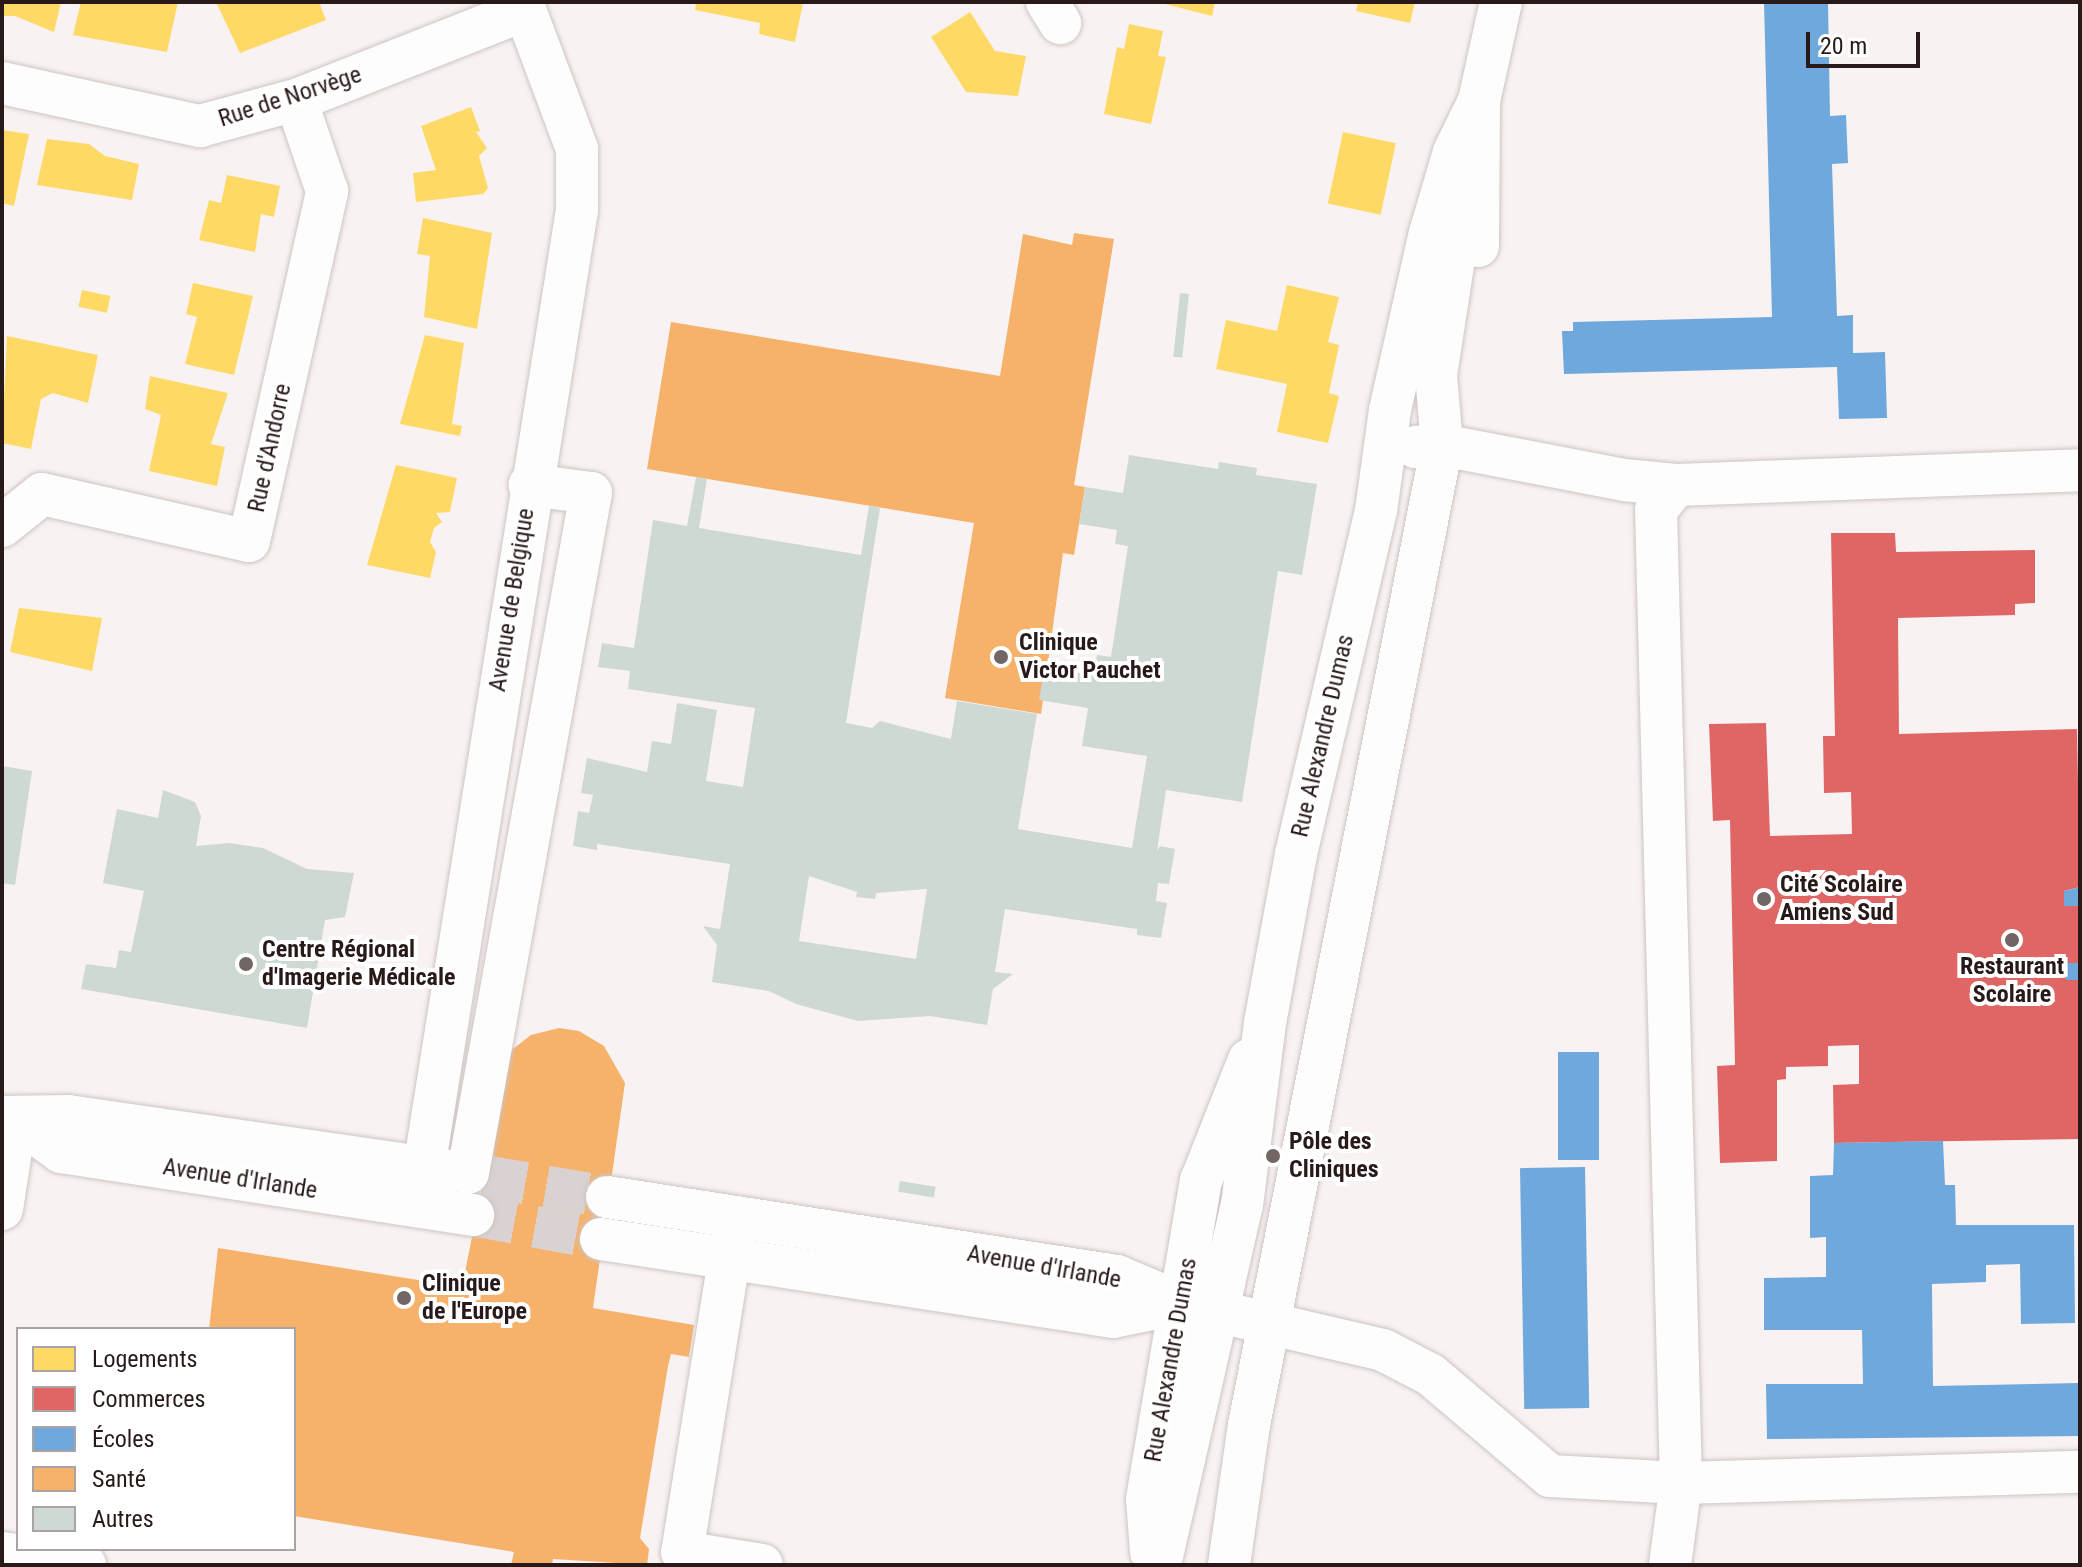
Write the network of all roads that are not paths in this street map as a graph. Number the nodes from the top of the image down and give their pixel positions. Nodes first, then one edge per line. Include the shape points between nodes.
1 (1501, 2) edge
2 (523, 6) edge
3 (2, 83) edge
4 (296, 100) junction
5 (1479, 101) junction
6 (1420, 279) junction
7 (1442, 445) junction
8 (1382, 450) junction
9 (2080, 470) edge
10 (530, 485) junction
11 (1676, 485) junction
12 (2, 526) edge
13 (9, 1118) edge
14 (421, 1186) junction
15 (607, 1197) tunnel mouth
16 (2, 1209) edge
17 (736, 1218) junction
18 (601, 1239) tunnel mouth
19 (729, 1262) junction
20 (1200, 1308) junction
21 (1271, 1327) junction
22 (2080, 1472) edge
23 (1681, 1483) junction
24 (2, 1553) edge
25 (85, 1565) edge
26 (762, 1565) edge
27 (1152, 1565) edge
28 (1160, 1565) edge
29 (1229, 1565) edge
30 (1670, 1565) edge

1 - 5 street, Rue Alexandre Dumas
2 - 4 street, Rue de Norvège
2 - 10 street, Avenue de Belgique via 577,149 577,210
3 - 4 street, Rue de Norvège via 200,126
4 - 12 street, Rue d'Andorre via 327,191 249,541 42,494
5 - 6 street, Rue Alexandre Dumas via 1454,152
5 - 7 street, Rue Alexandre Dumas via 1479,241
6 - 7 street via 1426,318 1415,379 1418,402
6 - 8 street, Rue Alexandre Dumas
7 - 8 street
7 - 11 street
7 - 21 street, Rue Alexandre Dumas
8 - 20 street, Rue Alexandre Dumas via 1376,511 1296,854 1265,1023 1201,1181
9 - 11 street
10 - 14 street, Avenue de Belgique
10 - 14 street, Avenue d'Irlande via 591,493 475,1188
11 - 23 street via 1656,510
13 - 14 street, Avenue d'Irlande via 68,1116
13 - 16 street
15 - 17 street, Avenue d'Irlande
17 - 19 street
17 - 20 street, Avenue d'Irlande via 1117,1276
18 - 19 street, Avenue d'Irlande
19 - 20 street, Avenue d'Irlande via 1113,1317
19 - 26 street via 682,1552
20 - 21 street
20 - 27 street, Rue Alexandre Dumas via 1147,1499
20 - 28 street, Rue Alexandre Dumas
21 - 23 street via 1383,1350 1431,1375 1550,1476
21 - 29 street, Rue Alexandre Dumas via 1246,1441
22 - 23 street
23 - 30 street
24 - 25 street

